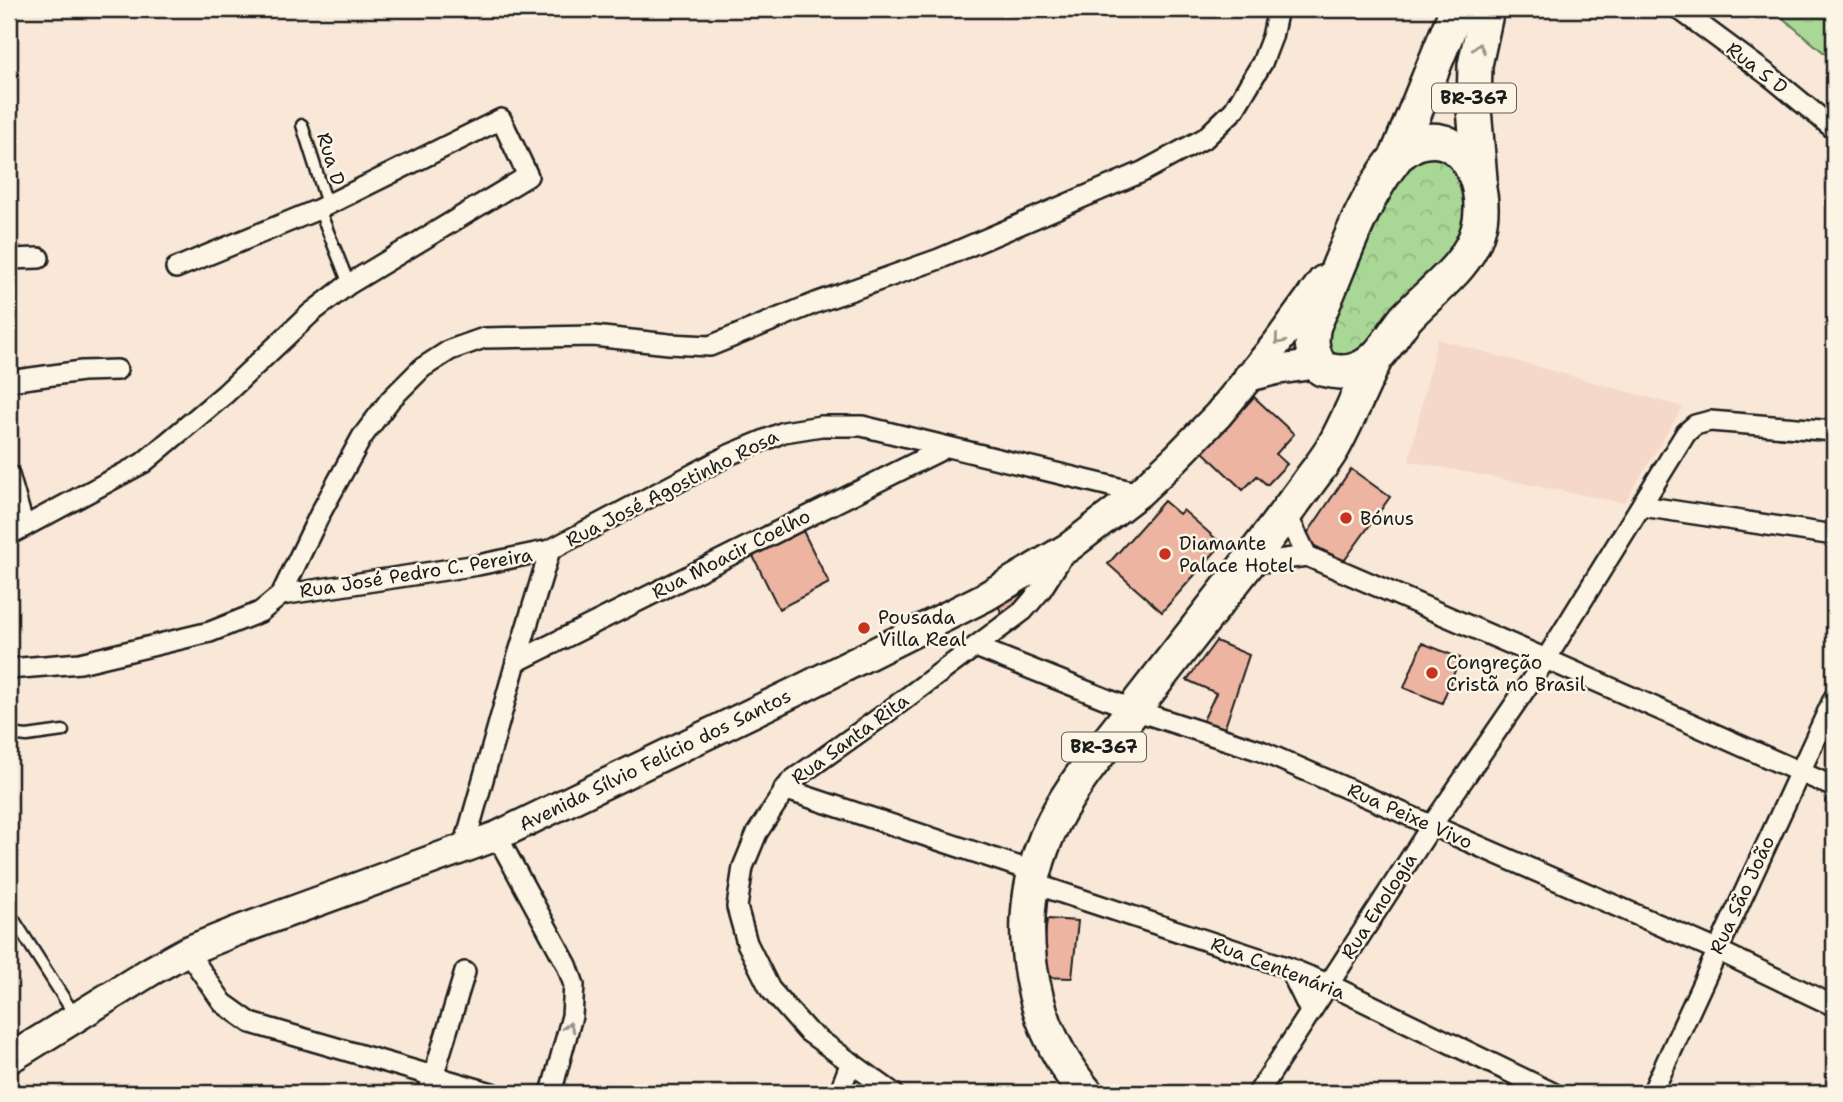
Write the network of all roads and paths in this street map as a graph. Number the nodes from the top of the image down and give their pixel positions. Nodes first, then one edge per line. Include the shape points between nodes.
1 (1278, 9) edge
2 (1487, 9) edge
3 (1679, 9) edge
4 (1450, 16) edge
5 (302, 125) dead end
6 (1834, 129) edge
7 (1397, 156) junction
8 (1480, 189) junction
9 (323, 207) junction
10 (1358, 223) junction
11 (9, 239) edge
12 (13, 258) edge
13 (39, 258) dead end
14 (176, 268) dead end
15 (349, 284) junction
16 (1376, 358) junction
17 (1320, 366) junction
18 (117, 370) dead end
19 (1248, 377) junction
20 (9, 382) edge
21 (1834, 431) edge
22 (1335, 446) junction
23 (947, 447) junction
24 (9, 475) edge
25 (1139, 493) junction
26 (1642, 506) junction
27 (1286, 513) junction
28 (16, 531) edge
29 (1834, 535) edge
30 (1069, 547) junction
31 (550, 550) junction
32 (1307, 556) junction
33 (1247, 564) junction
34 (281, 594) junction
35 (976, 647) junction
36 (1546, 659) junction
37 (516, 662) junction
38 (9, 669) edge
39 (1834, 698) edge
40 (1134, 710) junction
41 (63, 731) dead end
42 (9, 734) edge
43 (1800, 772) junction
44 (1834, 788) edge
45 (783, 789) junction
46 (1432, 825) junction
47 (496, 836) junction
48 (464, 847) junction
49 (1033, 878) junction
50 (9, 912) edge
51 (1717, 950) junction
52 (187, 951) junction
53 (1289, 968) junction
54 (465, 972) dead end
55 (1328, 984) junction
56 (1834, 1006) edge
57 (1310, 1012) junction
58 (76, 1018) junction
59 (9, 1059) edge
60 (851, 1062) junction
61 (431, 1084) edge
62 (492, 1093) edge
63 (551, 1093) edge
64 (839, 1093) edge
65 (893, 1093) edge
66 (1086, 1093) edge
67 (1258, 1093) edge
68 (1553, 1093) edge
69 (1652, 1093) edge

1 - 34 street via 1262,64 1234,110 1205,138 1142,172 939,259 710,346 579,336 484,338 450,349 390,400 362,437
8 -> 2 highway, BR-367 via 1475,65
3 - 6 street, Rua S D
4 - 7 highway, BR-367
5 - 9 lane, Rua D
7 - 8 highway, BR-367 via 1414,144 1444,142 1468,160
7 - 10 highway, BR-367
8 - 16 highway, BR-367 via 1479,230 1472,247
9 - 14 street
9 - 15 lane, Rua D
9 - 15 street via 501,119 528,176
10 - 17 highway, BR-367 via 1310,340
10 -> 19 main road, Avenida Sílvio Felício dos Santos via 1295,322
11 - 12 street
12 - 13 street
15 - 28 street via 143,463
16 - 17 highway, BR-367 via 1360,369 1341,373
16 - 22 highway, BR-367
17 - 19 main road
17 - 22 highway, BR-367 via 1334,416
18 - 20 street
19 - 25 main road, Avenida Sílvio Felício dos Santos via 1218,415
21 - 26 street, Rua Enologia via 1701,423 1686,433
22 - 27 highway, BR-367
23 - 25 street, Rua José Agostinho Rosa
23 - 31 street, Rua José Agostinho Rosa via 862,426 783,432 731,454
23 - 37 street, Rua Moacir Coelho
24 - 28 street
25 - 30 main road, Avenida Sílvio Felício dos Santos
26 - 29 street
26 - 36 street, Rua Enologia
27 - 32 street
27 - 33 highway, BR-367
30 - 35 street, Rua Santa Rita via 1023,611
30 - 47 main road, Avenida Sílvio Felício dos Santos via 973,603
31 - 34 street, Rua José Pedro C. Pereira
31 - 37 street, Rua José Agostinho Rosa
32 - 33 street
32 - 36 street
33 - 40 highway, BR-367
34 - 38 street via 260,612 210,632 80,663
35 - 40 street, Rua Peixe Vivo
35 - 45 street, Rua Santa Rita via 800,772
36 - 43 street
36 - 46 street, Rua Enologia
37 - 48 street, Rua José Agostinho Rosa
39 - 43 street, Rua São João
40 - 46 street, Rua Peixe Vivo via 1261,751
40 - 49 highway, BR-367 via 1069,794 1048,834
41 - 42 lane
43 - 44 street
43 - 51 street, Rua São João
45 - 49 street, Rua Centenária
45 - 60 street, Rua Santa Rita via 743,867 737,907 747,943 770,989 807,1031
46 - 51 street, Rua Peixe Vivo
46 - 55 street, Rua Enologia
47 - 48 main road, Avenida Sílvio Felício dos Santos
63 -> 47 street via 572,1016 574,985
48 - 52 main road, Avenida Sílvio Felício dos Santos
49 - 53 street, Rua Centenária
49 - 66 highway, BR-367 via 1028,943 1036,995 1054,1045
50 - 58 lane
51 - 56 street, Rua Peixe Vivo
51 - 69 street, Rua São João
52 - 58 main road, Avenida Sílvio Felício dos Santos
52 - 61 street via 223,1003 251,1023
53 - 55 street, Rua Centenária
53 - 57 street
54 - 61 street
55 - 57 street, Rua Enologia
55 - 68 street, Rua Centenária
57 - 67 street, Rua Enologia
58 - 59 main road, Avenida Sílvio Felício dos Santos
60 - 64 street
60 - 65 street, Rua Santa Rita
61 - 62 street

